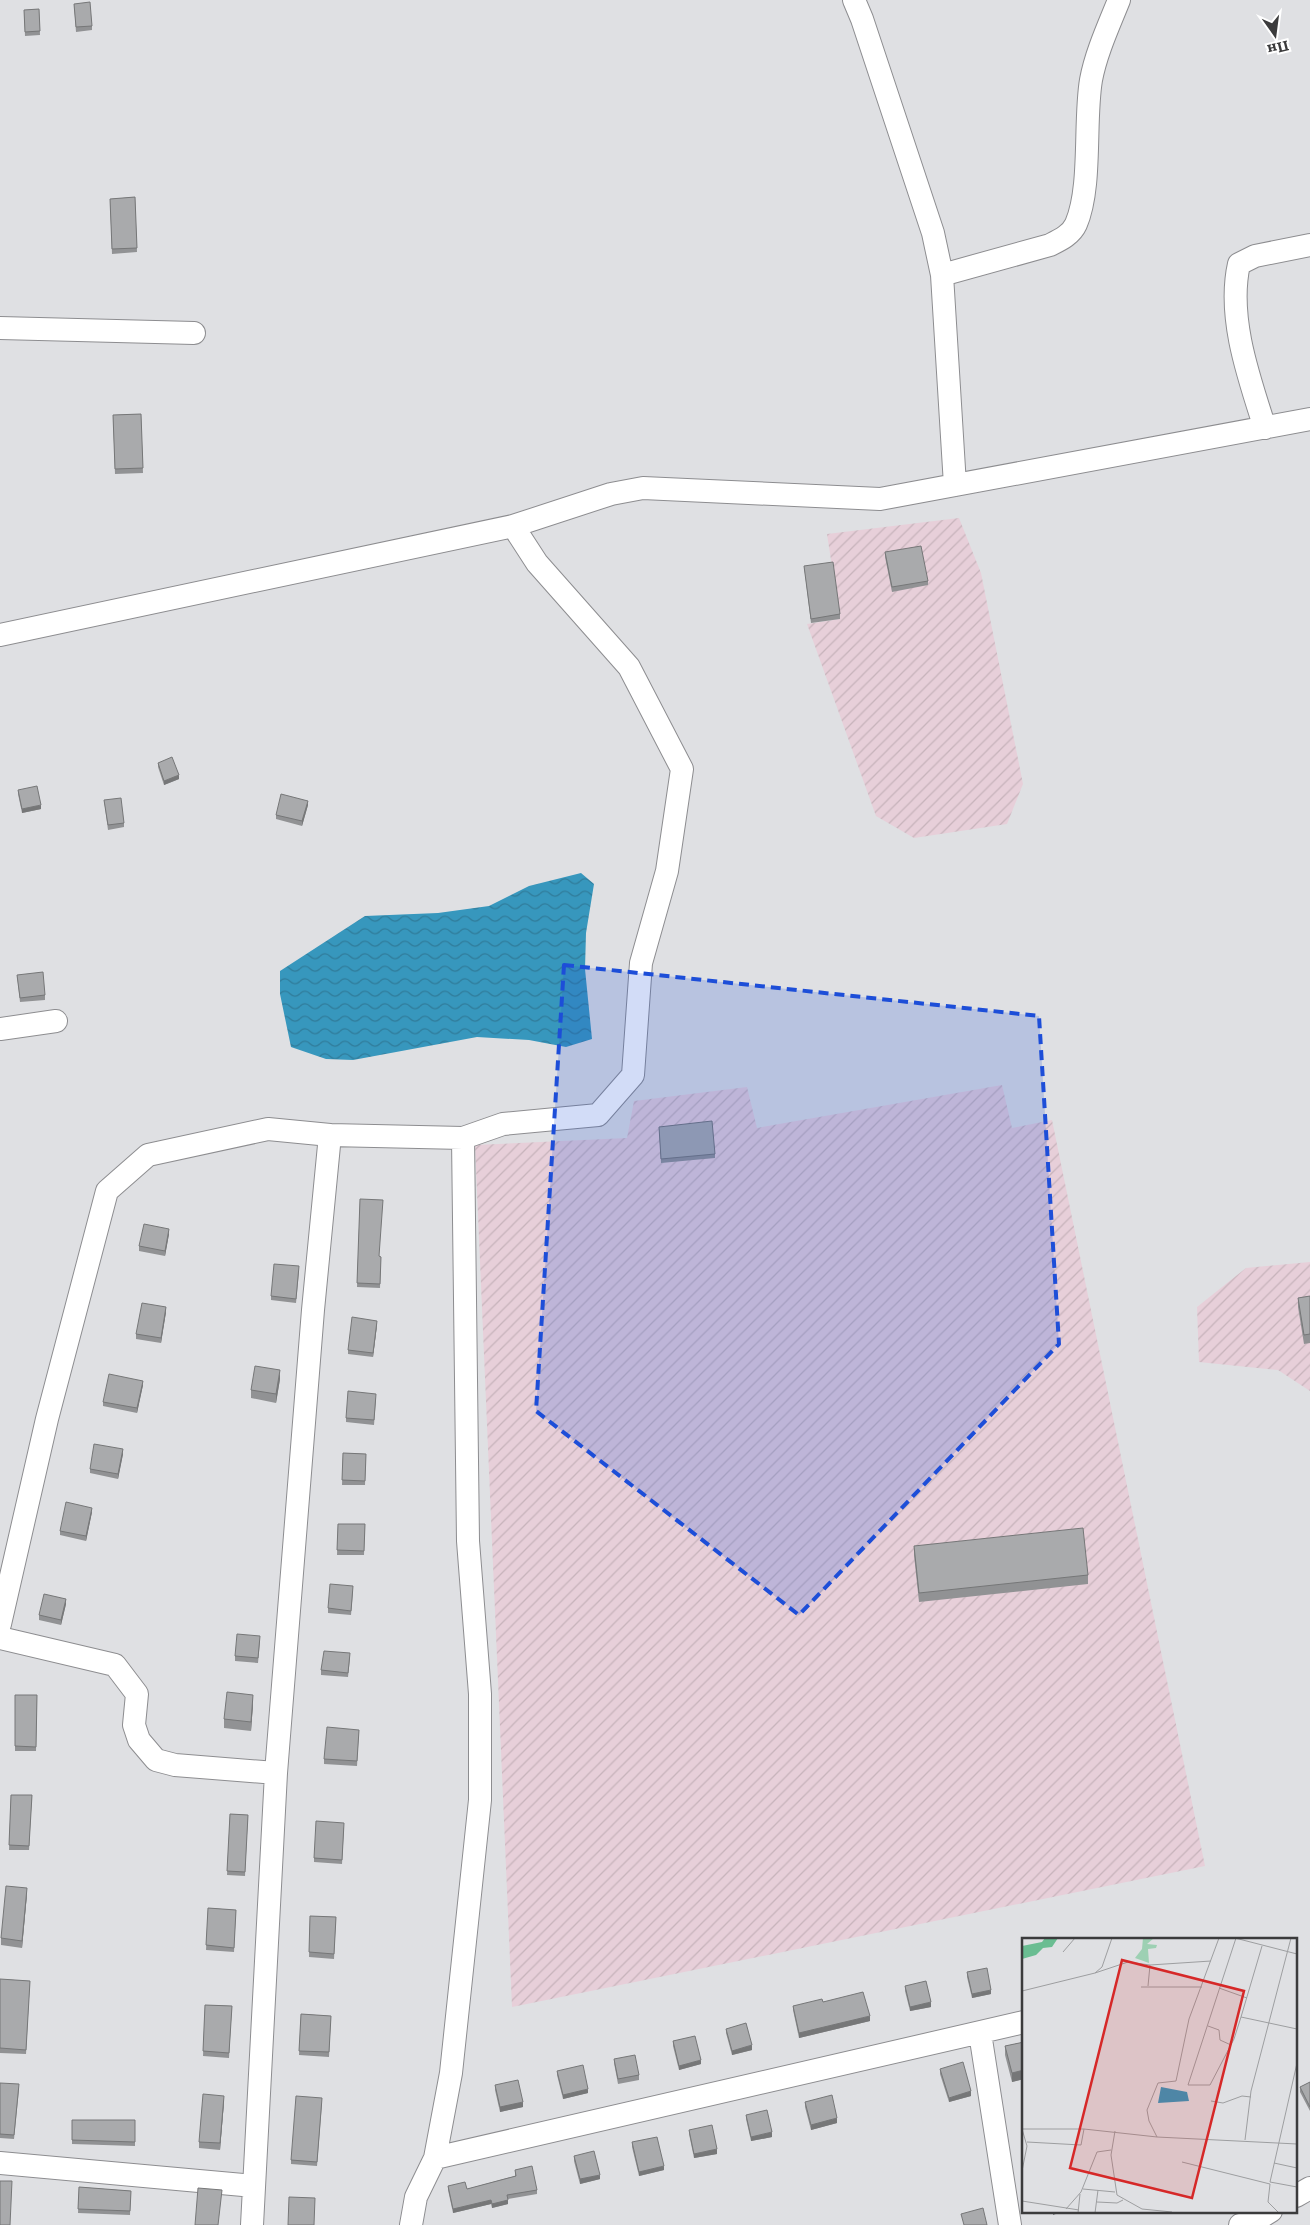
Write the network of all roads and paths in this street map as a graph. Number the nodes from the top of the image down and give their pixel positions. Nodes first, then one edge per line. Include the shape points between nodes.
1 (854, 0) edge
2 (1119, 0) edge
3 (1310, 245) edge
4 (942, 274) junction
5 (0, 328) edge
6 (194, 333) dead end
7 (1310, 419) edge
8 (1265, 428) junction
9 (955, 485) junction
10 (513, 526) junction
11 (0, 635) edge
12 (56, 1021) dead end
13 (0, 1029) edge
14 (330, 1135) junction
15 (463, 1138) junction
16 (0, 1624) edge
17 (0, 1638) edge
18 (276, 1773) junction
19 (1022, 2022) edge
20 (980, 2033) junction
21 (435, 2158) junction
22 (0, 2163) edge
23 (254, 2186) junction
24 (1310, 2188) edge
25 (1298, 2195) edge
26 (1269, 2212) edge
27 (252, 2225) edge
28 (411, 2225) edge
29 (1010, 2225) edge
30 (1240, 2225) edge

1 - 4 street via 933,233
2 - 4 street via 1092,78 1082,205 1075,225 1066,236 1050,245
3 - 8 street via 1255,256 1239,264 1235,283 1236,306 1247,373
4 - 9 street
5 - 6 street
7 - 8 street
8 - 9 street
9 - 10 street via 880,499 643,488 611,494
10 - 11 street
10 - 15 street via 537,563 629,667 682,769 667,871 641,963 633,1076 598,1115 503,1124
12 - 13 street
14 - 15 street
14 - 16 street via 268,1129 148,1155 107,1191 47,1419
14 - 18 street
15 - 21 street via 468,1541 480,1694 480,1800 451,2073
17 - 18 street via 115,1665 137,1694 136,1732 156,1760 175,1765
18 - 23 street
19 - 20 street
20 - 21 street
20 - 29 street
21 - 28 street via 416,2197
22 - 23 street
23 - 27 street
24 - 25 street
26 - 30 street via 1250,2224

